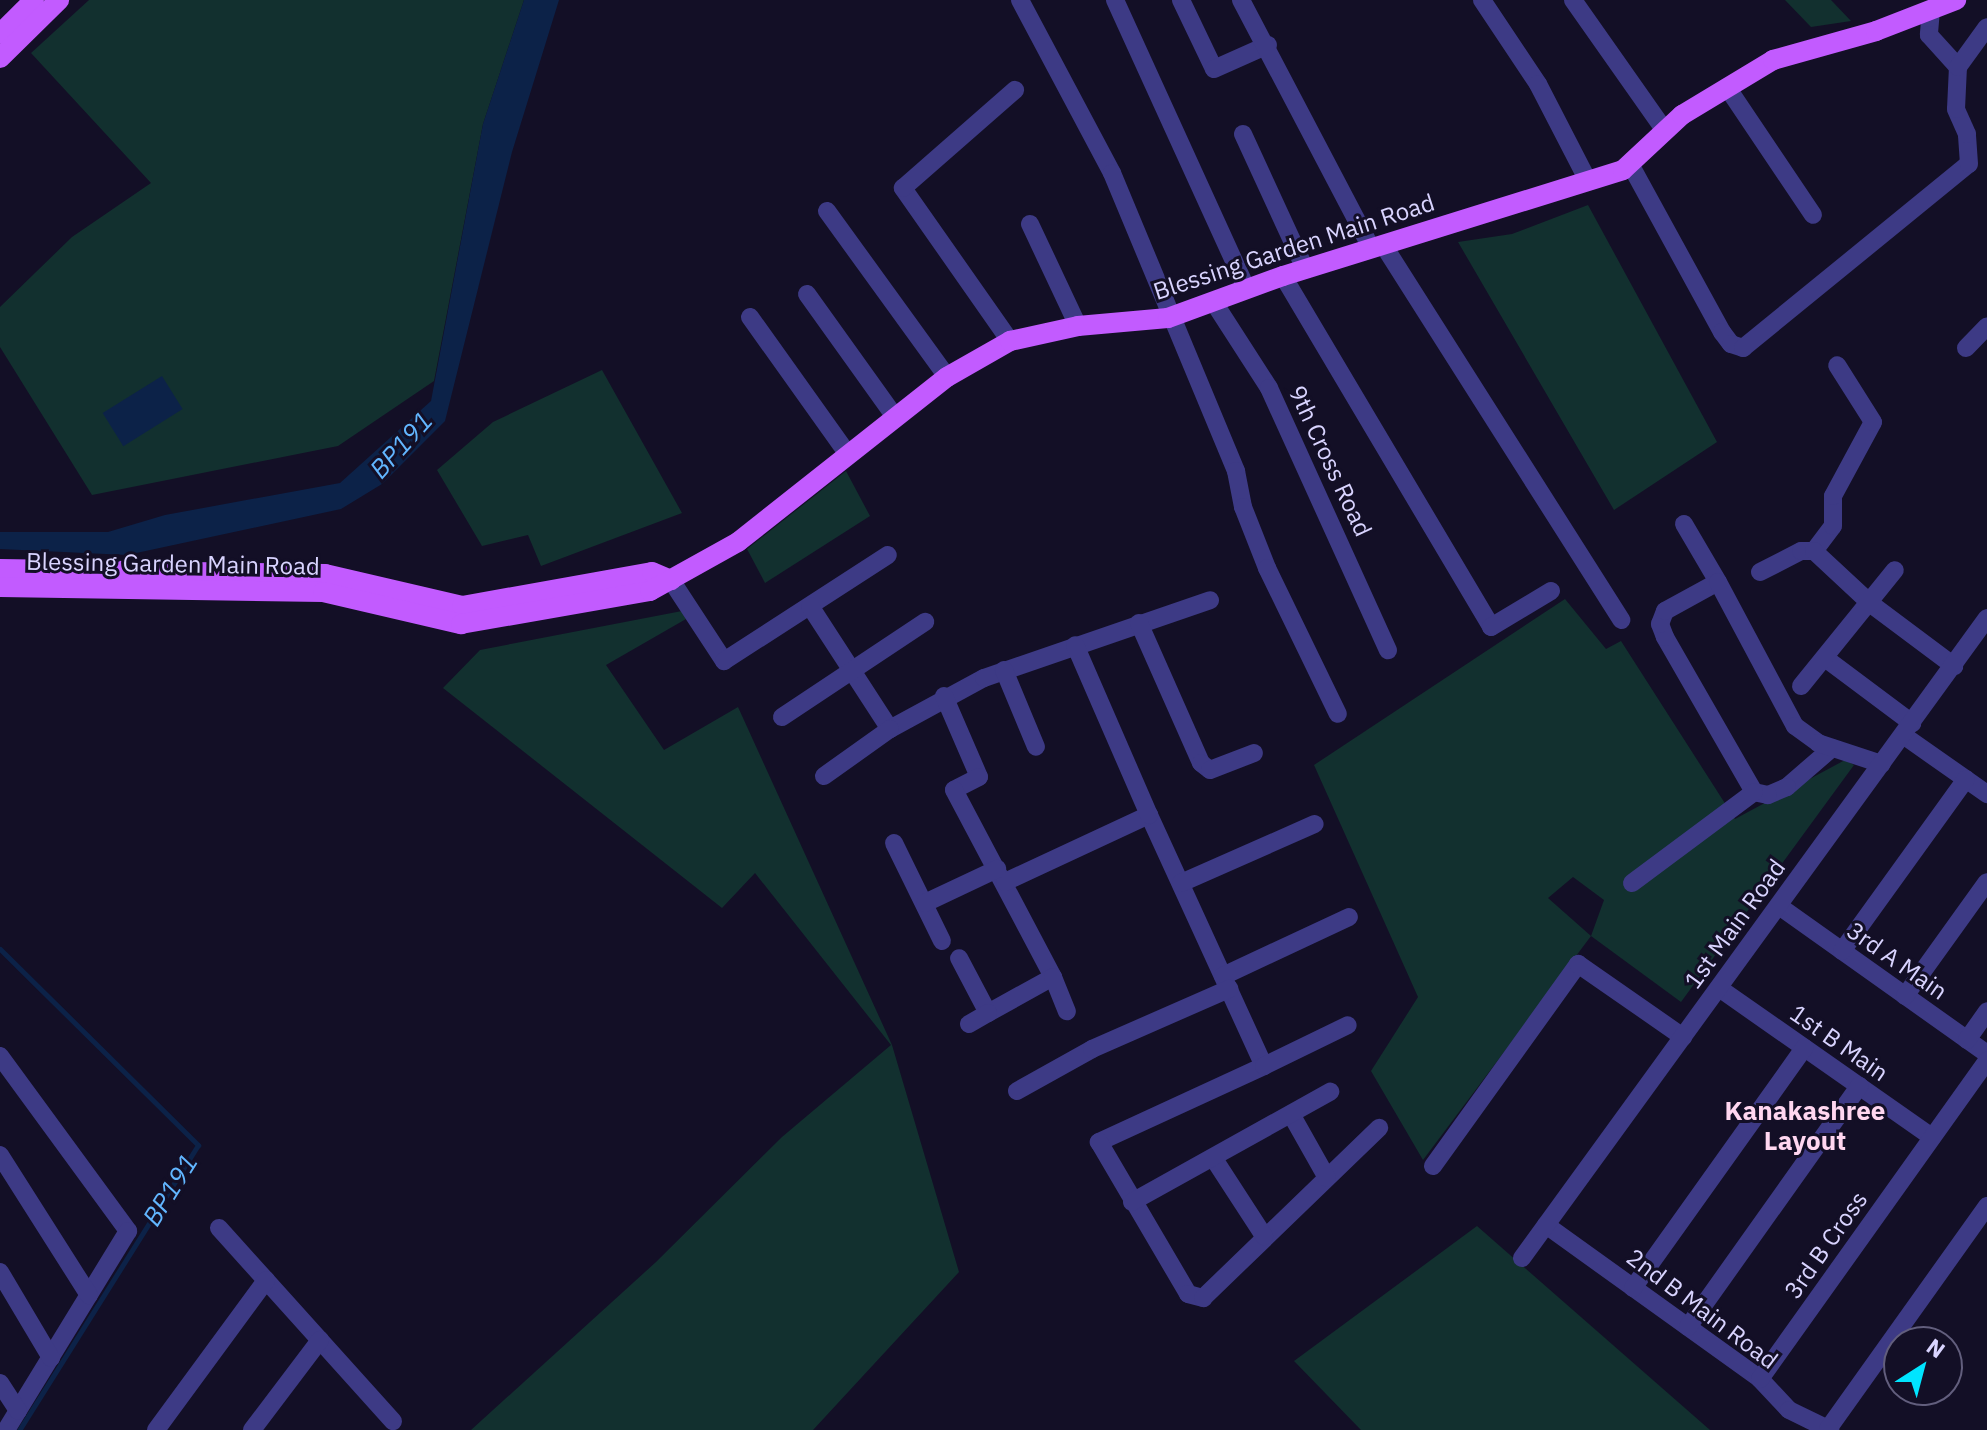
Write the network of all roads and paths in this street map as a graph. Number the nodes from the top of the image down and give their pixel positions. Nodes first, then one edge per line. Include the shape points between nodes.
1 (34, 0) edge
2 (59, 0) edge
3 (1020, 0) edge
4 (1115, 0) edge
5 (1181, 0) edge
6 (1241, 0) edge
7 (1482, 0) edge
8 (1573, 0) edge
9 (1956, 0) edge
10 (1931, 10) junction
11 (1987, 27) edge
12 (0, 34) edge
13 (1268, 45) junction
14 (0, 58) edge
15 (1958, 67) junction
16 (1727, 87) junction
17 (1015, 90) dead end
18 (1665, 131) junction
19 (1243, 134) dead end
20 (1630, 164) junction
21 (1588, 181) junction
22 (827, 211) dead end
23 (1813, 215) dead end
24 (1030, 224) dead end
25 (1378, 247) junction
26 (1305, 269) junction
27 (1283, 276) junction
28 (1247, 289) junction
29 (807, 294) dead end
30 (1213, 301) junction
31 (750, 317) dead end
32 (1168, 318) junction
33 (1078, 326) junction
34 (1987, 326) edge
35 (1010, 341) junction
36 (1966, 348) dead end
37 (1837, 365) dead end
38 (947, 377) junction
39 (895, 417) junction
40 (847, 453) junction
41 (1684, 524) dead end
42 (1814, 551) junction
43 (888, 555) dead end
44 (0, 569) edge
45 (1895, 570) dead end
46 (1760, 572) dead end
47 (671, 580) junction
48 (1718, 582) junction
49 (0, 587) edge
50 (1551, 591) dead end
51 (1210, 600) dead end
52 (1871, 604) junction
53 (810, 606) junction
54 (1621, 620) dead end
55 (925, 622) dead end
56 (1139, 623) junction
57 (1984, 629) edge
58 (1075, 645) junction
59 (1388, 650) dead end
60 (1825, 658) junction
61 (1954, 666) junction
62 (1004, 670) junction
63 (851, 672) junction
64 (1801, 686) dead end
65 (944, 696) junction
66 (1338, 714) dead end
67 (782, 717) dead end
68 (890, 729) junction
69 (1908, 729) junction
70 (1036, 747) dead end
71 (1832, 748) junction
72 (1254, 753) dead end
73 (1882, 764) junction
74 (824, 776) dead end
75 (1966, 779) junction
76 (1754, 792) junction
77 (1987, 794) edge
78 (1149, 815) junction
79 (1315, 824) dead end
80 (894, 843) dead end
81 (1001, 875) junction
82 (1987, 882) edge
83 (1181, 883) junction
84 (1632, 883) dead end
85 (925, 903) junction
86 (1779, 906) junction
87 (1349, 917) dead end
88 (942, 941) dead end
89 (1842, 951) junction
90 (959, 958) dead end
91 (1053, 977) junction
92 (1226, 982) junction
93 (1719, 988) junction
94 (1905, 996) junction
95 (1067, 1011) dead end
96 (1987, 1011) edge
97 (988, 1013) junction
98 (969, 1024) dead end
99 (1348, 1025) dead end
100 (1683, 1037) junction
101 (1967, 1040) junction
102 (1804, 1048) junction
103 (1987, 1054) edge
104 (0, 1056) edge
105 (1987, 1061) edge
106 (1264, 1066) junction
107 (1859, 1086) junction
108 (1017, 1091) dead end
109 (1330, 1092) dead end
110 (1291, 1114) junction
111 (1379, 1128) dead end
112 (1932, 1137) junction
113 (0, 1155) edge
114 (1214, 1159) junction
115 (1433, 1166) dead end
116 (1327, 1178) junction
117 (1132, 1202) junction
118 (1987, 1206) edge
119 (1546, 1225) junction
120 (219, 1228) dead end
121 (1264, 1236) junction
122 (1522, 1258) dead end
123 (0, 1272) edge
124 (266, 1280) junction
125 (1633, 1288) junction
126 (89, 1295) junction
127 (1688, 1327) junction
128 (320, 1340) junction
129 (51, 1358) junction
130 (1760, 1379) junction
131 (0, 1383) edge
132 (18, 1411) junction
133 (392, 1421) edge
134 (1829, 1429) edge
135 (6, 1430) edge
136 (156, 1430) edge
137 (252, 1430) edge

1 - 12 main road
2 - 14 main road
3 - 32 street via 1112,173
4 - 28 street
5 - 13 street via 1214,69
6 - 13 street
7 - 21 street via 1538,84
8 - 18 street
9 - 10 main road, Blessing Garden Main Road
10 - 15 street via 1929,35
10 - 16 main road, Blessing Garden Main Road via 1773,60
11 - 15 street
13 - 25 street
15 - 20 street via 1956,109 1971,151 1969,164 1743,348 1731,344 1722,332
16 - 18 main road, Blessing Garden Main Road
16 - 23 street
17 - 35 street via 903,188
18 - 20 main road, Blessing Garden Main Road
19 - 26 street
20 - 21 main road, Blessing Garden Main Road
21 - 25 main road, Blessing Garden Main Road
22 - 38 street
24 - 33 street
25 - 26 main road, Blessing Garden Main Road
25 - 54 street
26 - 27 main road, Blessing Garden Main Road
27 - 28 main road, Blessing Garden Main Road
27 - 50 street via 1491,627
28 - 30 main road, Blessing Garden Main Road
29 - 39 street
30 - 32 main road, Blessing Garden Main Road
30 - 59 street, 9th Cross Road via 1269,388
31 - 40 street
32 - 33 main road, Blessing Garden Main Road
32 - 66 street via 1236,471 1243,507 1267,568
33 - 35 main road, Blessing Garden Main Road
34 - 36 street
35 - 38 main road, Blessing Garden Main Road
37 - 42 street via 1873,422 1833,496 1833,526
38 - 39 main road, Blessing Garden Main Road
39 - 40 main road, Blessing Garden Main Road
40 - 47 main road, Blessing Garden Main Road via 738,542
41 - 48 street
42 - 46 street via 1801,551
42 - 52 street
43 - 53 street
44 - 47 main road, Blessing Garden Main Road via 325,574 462,606 652,572
45 - 52 street
47 - 49 main road, Blessing Garden Main Road via 650,591 461,624 323,592
47 - 53 street via 724,661
48 - 71 street via 1795,726
48 - 76 street via 1667,608 1660,624
51 - 56 street
52 - 60 street
52 - 61 street
53 - 63 street
55 - 63 street
56 - 58 street
56 - 72 street via 1201,763 1210,770
57 - 61 street, 1st Main Road
58 - 62 street
58 - 78 street
60 - 64 street
60 - 69 street
61 - 69 street, 1st Main Road
62 - 65 street
62 - 70 street
63 - 67 street
63 - 68 street
65 - 68 street
65 - 81 street via 979,777 954,790
68 - 74 street
69 - 73 street, 1st Main Road
69 - 75 street
71 - 73 street
71 - 76 street via 1787,787 1768,795
73 - 86 street, 1st Main Road
75 - 77 street
75 - 89 street
76 - 84 street
78 - 81 street
78 - 83 street
79 - 83 street
80 - 85 street
81 - 85 street
81 - 91 street
82 - 94 street
83 - 92 street
85 - 88 street
86 - 89 street, 3rd A Main
86 - 93 street, 1st Main Road
87 - 92 street
89 - 94 street, 3rd A Main
90 - 97 street
91 - 95 street
91 - 97 street
92 - 106 street
92 - 108 street
93 - 100 street, 1st Main Road
93 - 102 street, 1st B Main
94 - 101 street, 3rd A Main
96 - 101 street
97 - 98 street
99 - 106 street
100 - 115 street via 1578,964
100 - 119 street, 1st Main Road
101 - 103 street, 3rd A Main
102 - 107 street, 1st B Main
102 - 125 street
104 - 126 street via 128,1231
105 - 112 street, 3rd B Cross
106 - 117 street via 1099,1142
107 - 112 street, 1st B Main
107 - 127 street
109 - 110 street
110 - 114 street
110 - 116 street
111 - 116 street
112 - 130 street, 3rd B Cross
113 - 126 street
114 - 117 street
114 - 121 street
116 - 121 street
117 - 121 street via 1197,1300
118 - 134 street
119 - 122 street, 1st Main Road
119 - 125 street, 2nd B Main Road
120 - 124 street
123 - 129 street
124 - 128 street
124 - 136 street
125 - 127 street, 2nd B Main Road
126 - 129 street
127 - 130 street, 2nd B Main Road
128 - 133 street
128 - 137 street
129 - 132 street
130 - 134 street, 2nd B Main Road via 1789,1410
131 - 132 street
132 - 135 street

